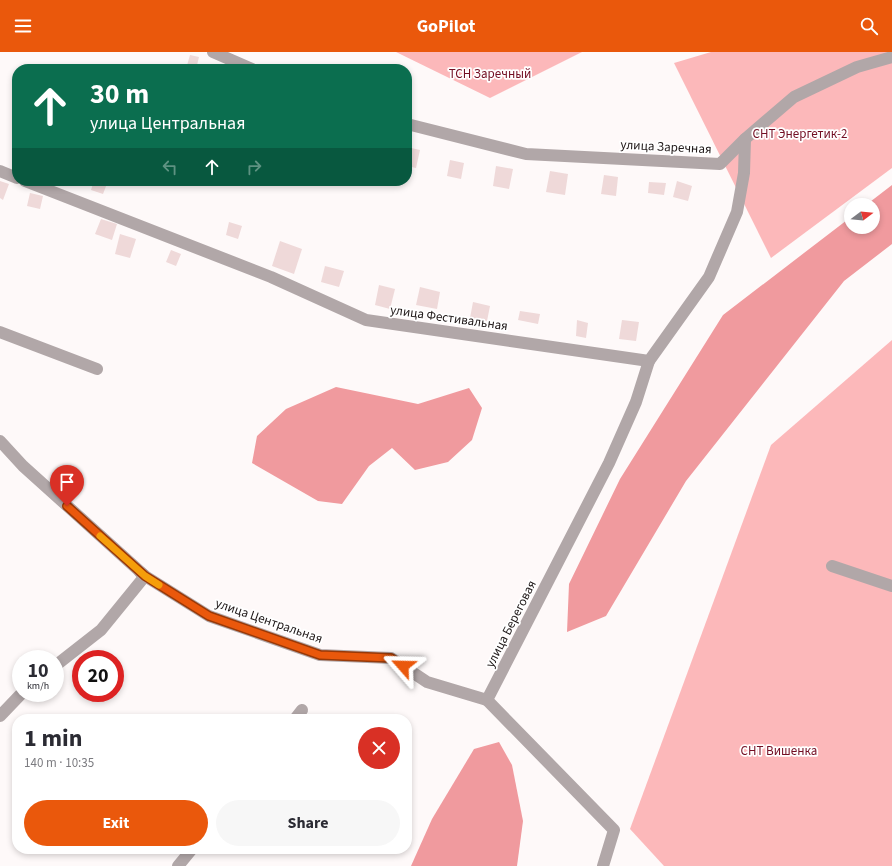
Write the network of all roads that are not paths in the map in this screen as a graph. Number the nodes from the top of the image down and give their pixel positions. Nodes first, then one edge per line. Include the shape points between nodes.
1 (213, 52) edge
2 (892, 57) edge
3 (241, 64) edge
4 (412, 125) edge
5 (745, 139) junction
6 (0, 171) edge
7 (12, 176) edge
8 (38, 186) edge
9 (0, 332) edge
10 (649, 361) junction
11 (97, 369) dead end
12 (0, 441) edge
13 (832, 566) dead end
14 (145, 576) junction
15 (892, 586) edge
16 (64, 659) edge
17 (487, 700) junction
18 (13, 702) edge
19 (0, 716) edge
20 (188, 854) edge
21 (178, 866) edge
22 (603, 866) edge

1 - 3 street
2 - 5 street, улица Заречная via 857,67 794,97
4 - 5 street, улица Заречная via 526,154 720,164
5 - 10 street via 744,173 737,212 708,277
6 - 7 street
8 - 10 street, улица Фестивальная via 271,277 366,320
9 - 11 street
10 - 17 street, улица Береговая via 636,402 609,463
12 - 14 street via 23,466
13 - 15 street
14 - 16 street via 101,630
14 - 17 street, улица Центральная via 209,616 320,655 391,658 427,682
17 - 22 street via 614,830
18 - 19 street
20 - 21 street

